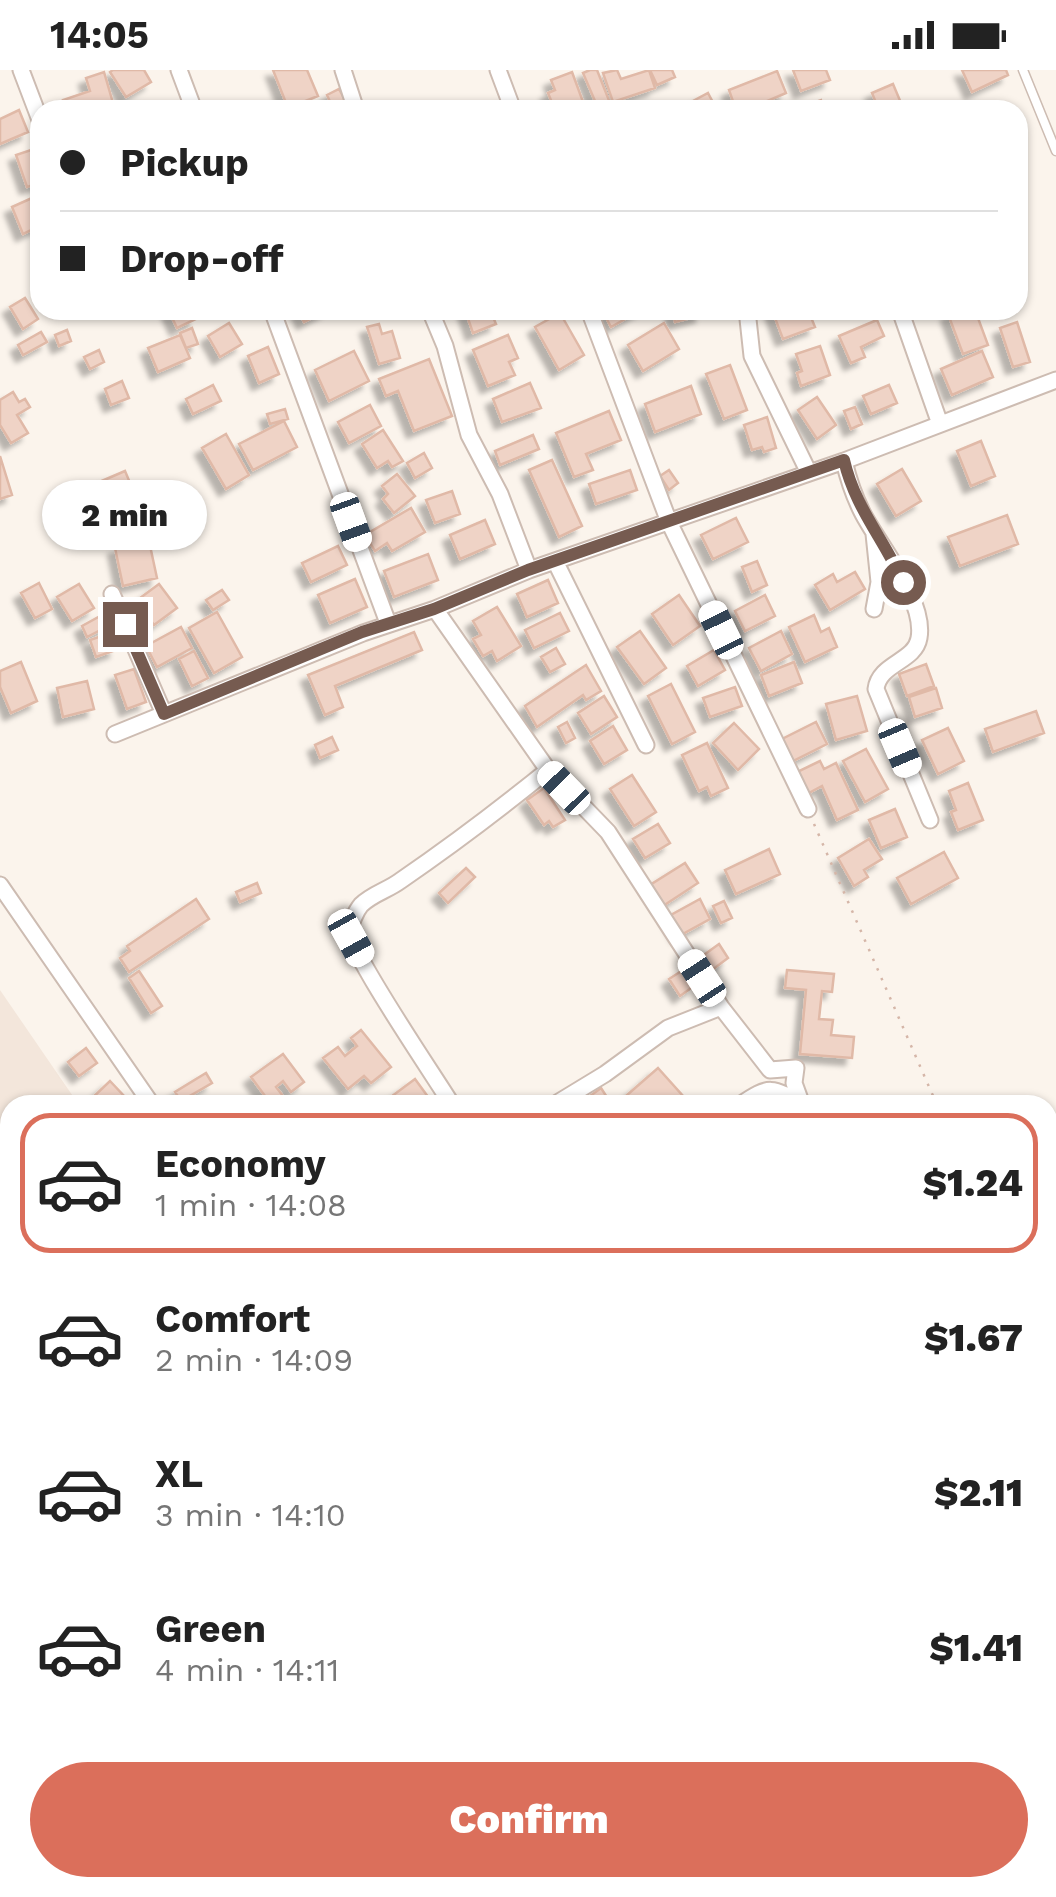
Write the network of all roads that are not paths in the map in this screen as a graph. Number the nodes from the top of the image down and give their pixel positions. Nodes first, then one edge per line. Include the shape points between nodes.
1 (21, 70) edge
2 (178, 70) edge
3 (343, 70) edge
4 (498, 70) edge
5 (1023, 70) edge
6 (32, 100) edge
7 (190, 100) edge
8 (353, 100) edge
9 (509, 100) edge
10 (1056, 151) edge
11 (276, 320) edge
12 (434, 320) edge
13 (593, 320) edge
14 (748, 320) edge
15 (904, 320) edge
16 (1056, 380) edge
17 (940, 424) junction
18 (844, 460) junction
19 (809, 473) junction
20 (668, 522) junction
21 (874, 531) junction
22 (556, 560) junction
23 (528, 570) junction
24 (112, 594) dead end
25 (434, 609) junction
26 (874, 609) dead end
27 (388, 623) junction
28 (164, 714) junction
29 (115, 734) dead end
30 (646, 745) dead end
31 (548, 770) junction
32 (808, 809) road end
33 (930, 820) dead end
34 (0, 884) edge
35 (721, 1007) junction
36 (770, 1070) junction
37 (760, 1091) junction
38 (145, 1095) edge
39 (446, 1095) edge
40 (570, 1095) edge
41 (754, 1095) edge
42 (786, 1095) edge
43 (798, 1095) edge

1 - 6 street
2 - 7 street
3 - 8 street
4 - 9 street
5 - 10 lane
11 - 27 street
12 - 23 street via 469,435
13 - 20 street
14 - 19 street via 752,356
15 - 17 street
16 - 17 street
17 - 18 street
18 - 19 street
18 - 21 street
19 - 20 street
20 - 22 street
20 - 32 street
21 - 26 street
21 - 33 street via 912,603 920,635 886,668 876,690
22 - 23 street
22 - 30 street
23 - 25 street
24 - 28 street
25 - 27 street
25 - 31 street
27 - 28 street
28 - 29 street
31 - 35 street via 608,832
31 - 39 street via 472,831 369,899 350,929
34 - 38 street
35 - 36 street
35 - 40 street via 668,1028
36 - 37 street
36 - 43 street via 796,1068
37 - 41 street
37 - 42 street

